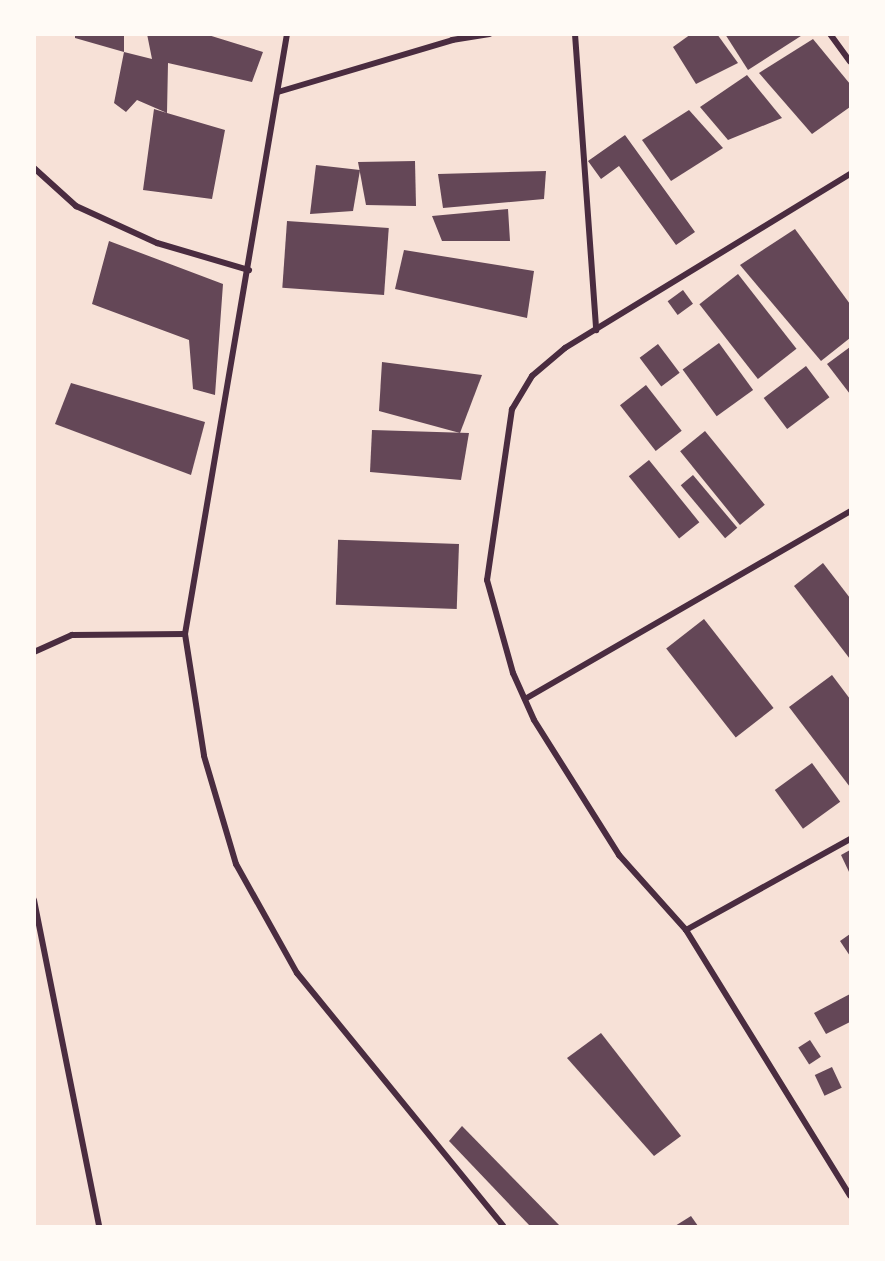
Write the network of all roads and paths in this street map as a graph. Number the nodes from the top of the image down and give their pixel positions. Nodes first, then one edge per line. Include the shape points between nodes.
1 (287, 34) edge
2 (490, 34) edge
3 (575, 34) edge
4 (830, 34) edge
5 (850, 62) edge
6 (278, 92) junction
7 (34, 168) edge
8 (850, 174) edge
9 (249, 270) junction
10 (596, 330) junction
11 (850, 511) edge
12 (185, 634) junction
13 (34, 652) edge
14 (525, 699) junction
15 (850, 839) edge
16 (34, 900) edge
17 (686, 930) junction
18 (850, 1180) edge
19 (844, 1184) junction
20 (850, 1196) edge
21 (99, 1227) edge
22 (503, 1227) edge

1 - 6 street
2 - 6 street via 452,40
3 - 10 street
4 - 5 street
6 - 9 street
7 - 9 street via 76,206 158,243
8 - 10 street
9 - 12 street
10 - 14 street via 565,348 532,376 512,409 487,580 513,674
11 - 14 street
12 - 13 street via 72,635
12 - 22 street via 204,756 236,864 297,973
14 - 17 street via 534,720 619,855
15 - 17 street
16 - 21 street
17 - 19 street
18 - 19 street
19 - 20 street

